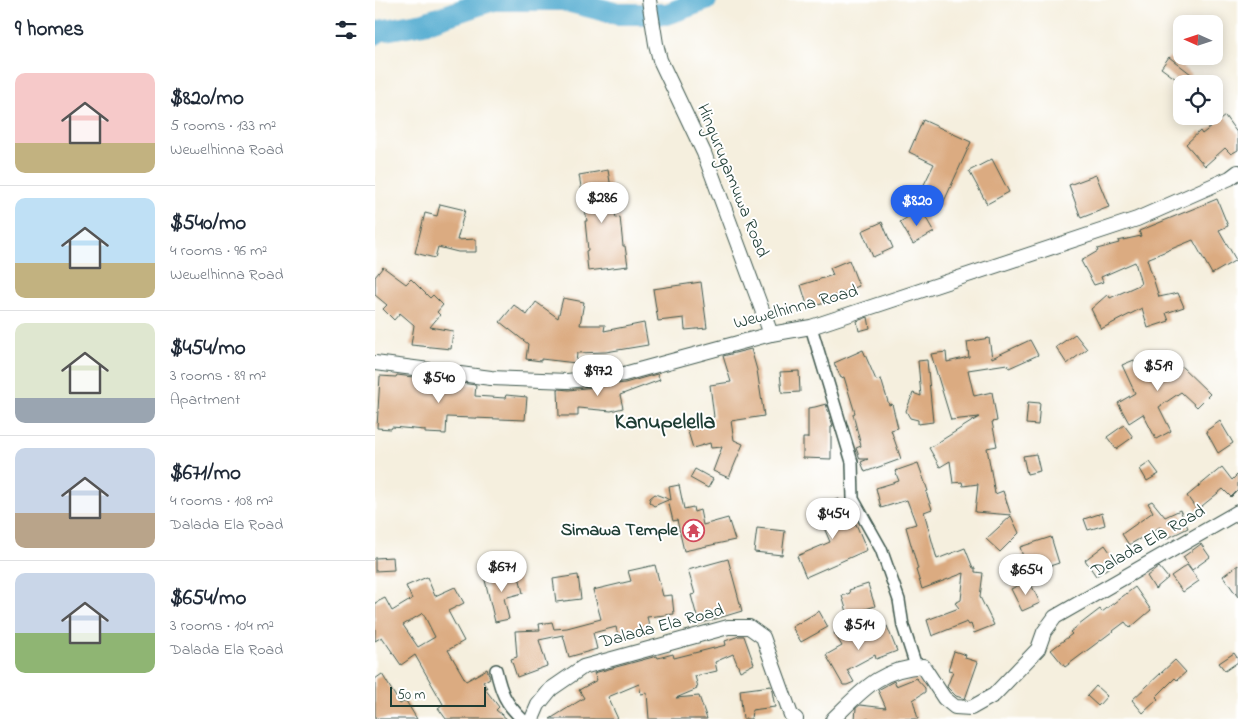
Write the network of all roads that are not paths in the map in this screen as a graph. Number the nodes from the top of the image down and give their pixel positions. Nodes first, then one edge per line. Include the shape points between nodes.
1 (649, 0) edge
2 (1238, 172) edge
3 (811, 327) junction
4 (771, 334) junction
5 (375, 362) edge
6 (1238, 512) edge
7 (916, 666) junction
8 (496, 670) dead end
9 (522, 719) edge
10 (532, 719) edge
11 (796, 719) edge
12 (833, 719) edge

1 - 4 street, Hingurugamuwa Road via 660,60 703,153
2 - 3 street, Wewelhinna Road via 1137,219
3 - 4 street, Wewelhinna Road
3 - 7 street via 852,462 853,499 881,549 899,600 903,626
4 - 5 street, Wewelhinna Road via 624,374 568,381 491,378
6 - 7 street, Dalada Ela Road via 1055,617 1044,632 1038,649 994,695 971,708 955,706 944,698 923,666
7 - 12 street via 888,673 869,684
8 - 9 street via 502,693
10 - 11 street, Dalada Ela Road via 551,688 583,667 728,627 749,627 763,637 791,715

